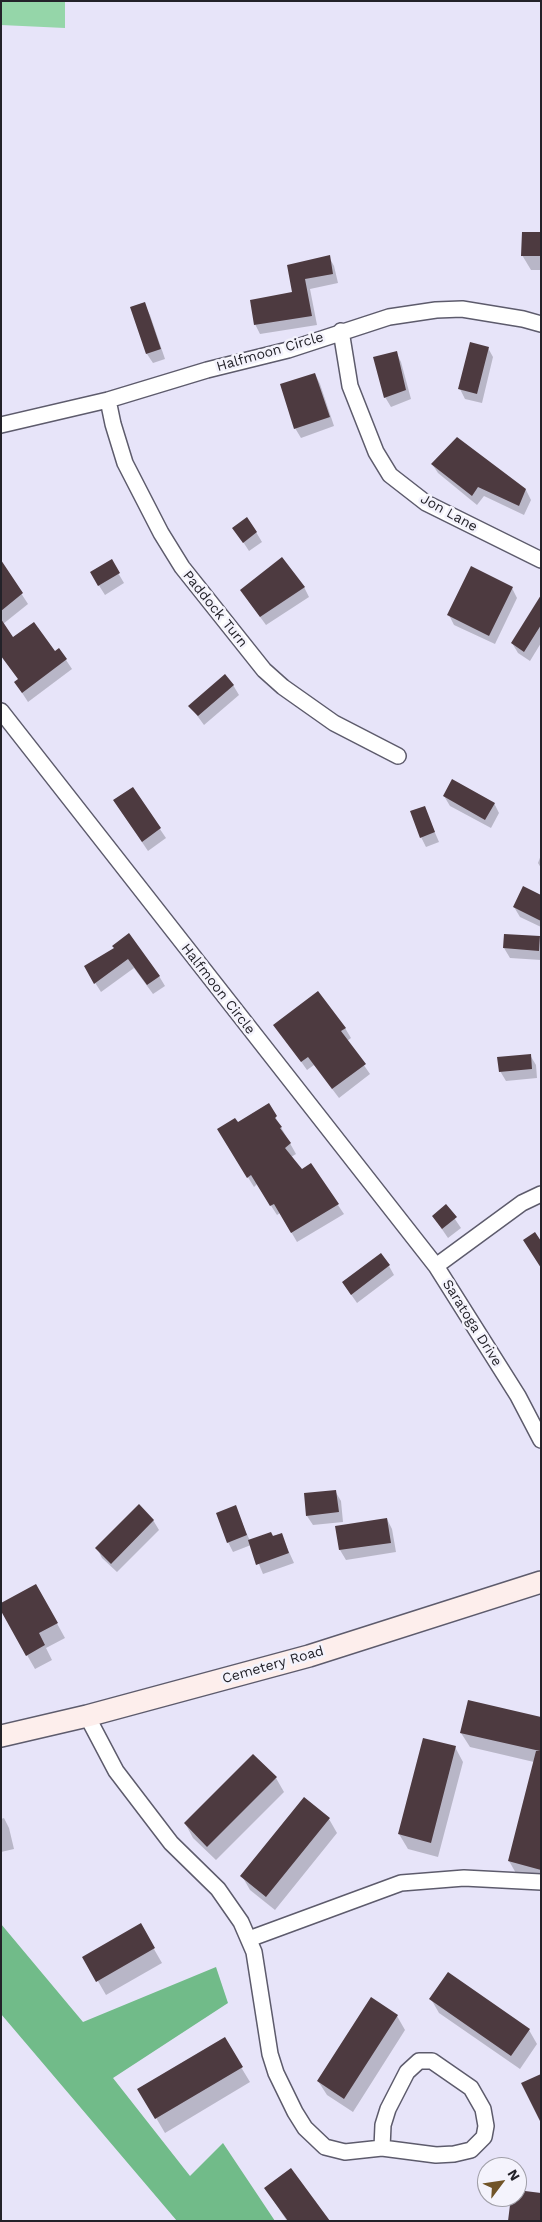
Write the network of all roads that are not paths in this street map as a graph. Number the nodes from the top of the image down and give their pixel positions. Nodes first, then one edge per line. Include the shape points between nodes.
1 (541, 324) edge
2 (341, 331) junction
3 (108, 400) junction
4 (1, 425) edge
5 (541, 560) edge
6 (1, 711) edge
7 (398, 756) dead end
8 (541, 1194) edge
9 (436, 1266) junction
10 (541, 1440) edge
11 (541, 1582) edge
12 (87, 1716) junction
13 (1, 1736) edge
14 (541, 1882) edge
15 (249, 1939) junction
16 (382, 2148) junction

1 - 2 street, Halfmoon Circle via 462,309 389,317
2 - 3 street, Halfmoon Circle via 288,350
2 - 5 street, Jon Lane via 350,386 376,452 390,475 426,503
3 - 4 street, Halfmoon Circle
3 - 7 street, Paddock Turn via 125,463 161,533 182,567 264,670 334,724
6 - 9 street, Halfmoon Circle
8 - 9 street, Saratoga Drive via 522,1203
9 - 10 street, Saratoga Drive via 518,1396
11 - 12 street, Cemetery Road via 309,1656
12 - 13 street, Cemetery Road
12 - 15 street via 116,1771 171,1843 218,1889
14 - 15 street via 464,1878 401,1884
15 - 16 street via 254,1952 270,2054 276,2074 305,2128 325,2147 345,2152
16 - 16 street via 436,2155 471,2150 484,2137 483,2109 471,2088 432,2061 419,2061 407,2072 388,2109 383,2125

